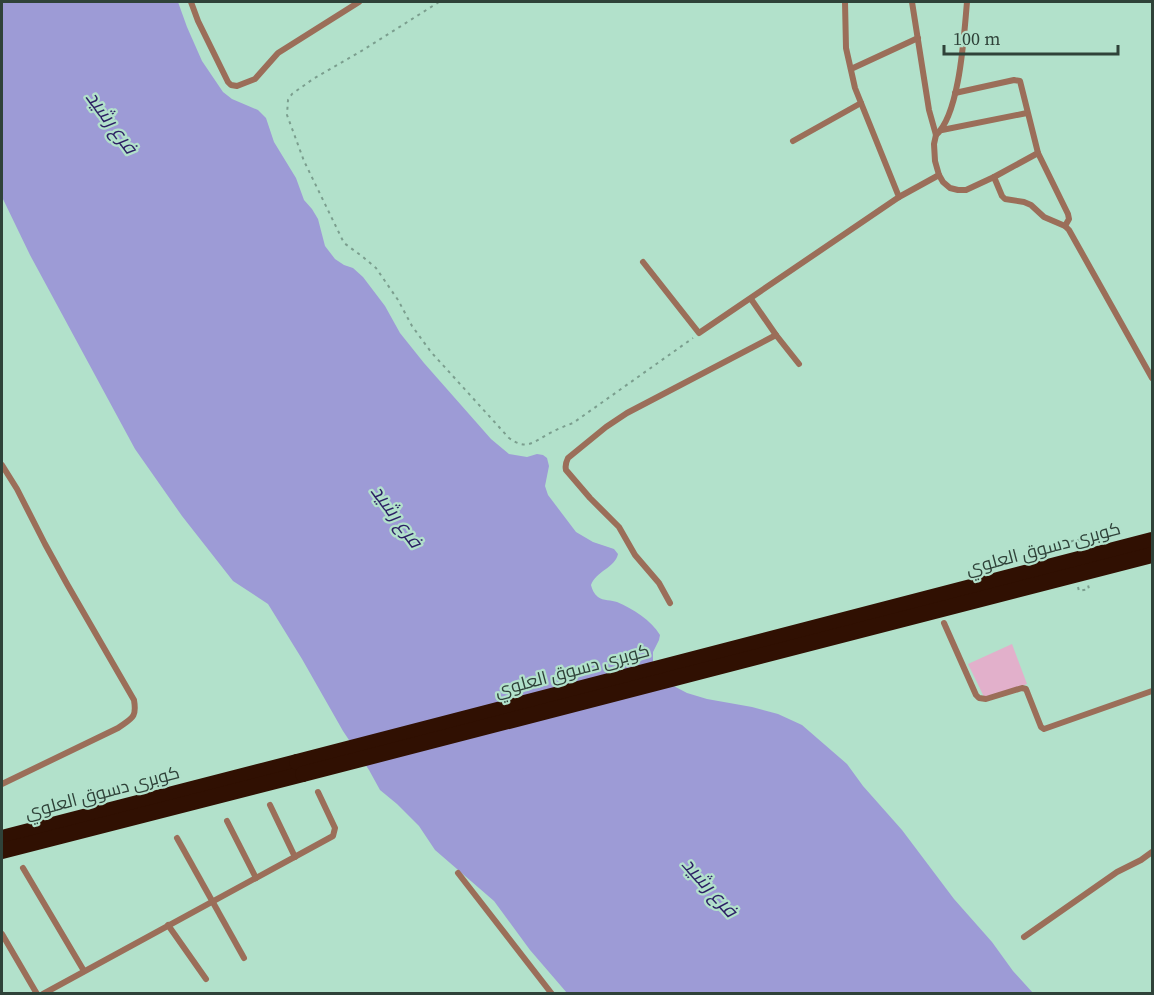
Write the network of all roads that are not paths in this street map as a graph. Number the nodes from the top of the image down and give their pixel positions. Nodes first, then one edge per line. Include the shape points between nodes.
1 (191, 2) edge
2 (359, 2) edge
3 (847, 2) edge
4 (912, 2) edge
5 (967, 2) edge
6 (918, 38) junction
7 (851, 69) junction
8 (955, 93) junction
9 (861, 103) junction
10 (1027, 113) junction
11 (942, 130) junction
12 (936, 135) junction
13 (793, 141) dead end
14 (1038, 153) junction
15 (939, 175) junction
16 (994, 177) junction
17 (899, 197) junction
18 (1065, 226) junction
19 (643, 262) dead end
20 (751, 299) junction
21 (776, 335) junction
22 (799, 364) dead end
23 (1152, 378) edge
24 (2, 465) edge
25 (1152, 540) edge
26 (1152, 555) edge
27 (670, 603) dead end
28 (944, 623) dead end
29 (1152, 691) edge
30 (300, 768) junction
31 (2, 784) edge
32 (318, 792) dead end
33 (270, 806) dead end
34 (227, 821) dead end
35 (2, 838) edge
36 (177, 838) dead end
37 (2, 851) edge
38 (1152, 852) edge
39 (296, 857) junction
40 (23, 868) dead end
41 (458, 873) dead end
42 (256, 878) junction
43 (213, 901) junction
44 (168, 926) junction
45 (2, 934) edge
46 (1024, 937) dead end
47 (244, 958) dead end
48 (84, 970) junction
49 (206, 979) dead end
50 (38, 993) edge
51 (43, 993) edge
52 (552, 993) edge

1 - 2 street via 228,82 237,86 255,79 278,53
3 - 7 street via 846,48
4 - 6 street
5 - 8 street
6 - 7 street
6 - 12 street
7 - 9 street
8 - 10 street via 1019,80
8 - 11 street
9 - 13 street
9 - 17 street
10 - 11 street
10 - 14 street
11 - 12 street
12 - 15 street
14 - 16 street
14 - 18 street via 1068,214
15 - 16 street via 950,188 958,190
15 - 17 street
16 - 18 street via 1005,199 1031,205 1044,217
17 - 20 street
18 - 23 street
19 - 20 street via 699,333
20 - 21 street
21 - 22 street
21 - 27 street via 627,413 566,461 566,470 619,527
24 - 31 street via 134,700 136,711 118,728
25 - 30 highway, كوبرى دسوق العلوي, bridge
26 - 30 highway, كوبرى دسوق العلوي, bridge
28 - 29 street via 976,695 986,699 1026,689 1044,729
30 - 35 highway, كوبرى دسوق العلوي
30 - 37 highway, كوبرى دسوق العلوي
32 - 39 street via 335,832
33 - 39 street
34 - 42 street
36 - 43 street
38 - 46 street
39 - 42 street
40 - 48 street
41 - 52 street
42 - 43 street
43 - 44 street
43 - 47 street
44 - 48 street
44 - 49 street
45 - 50 street
48 - 51 street

